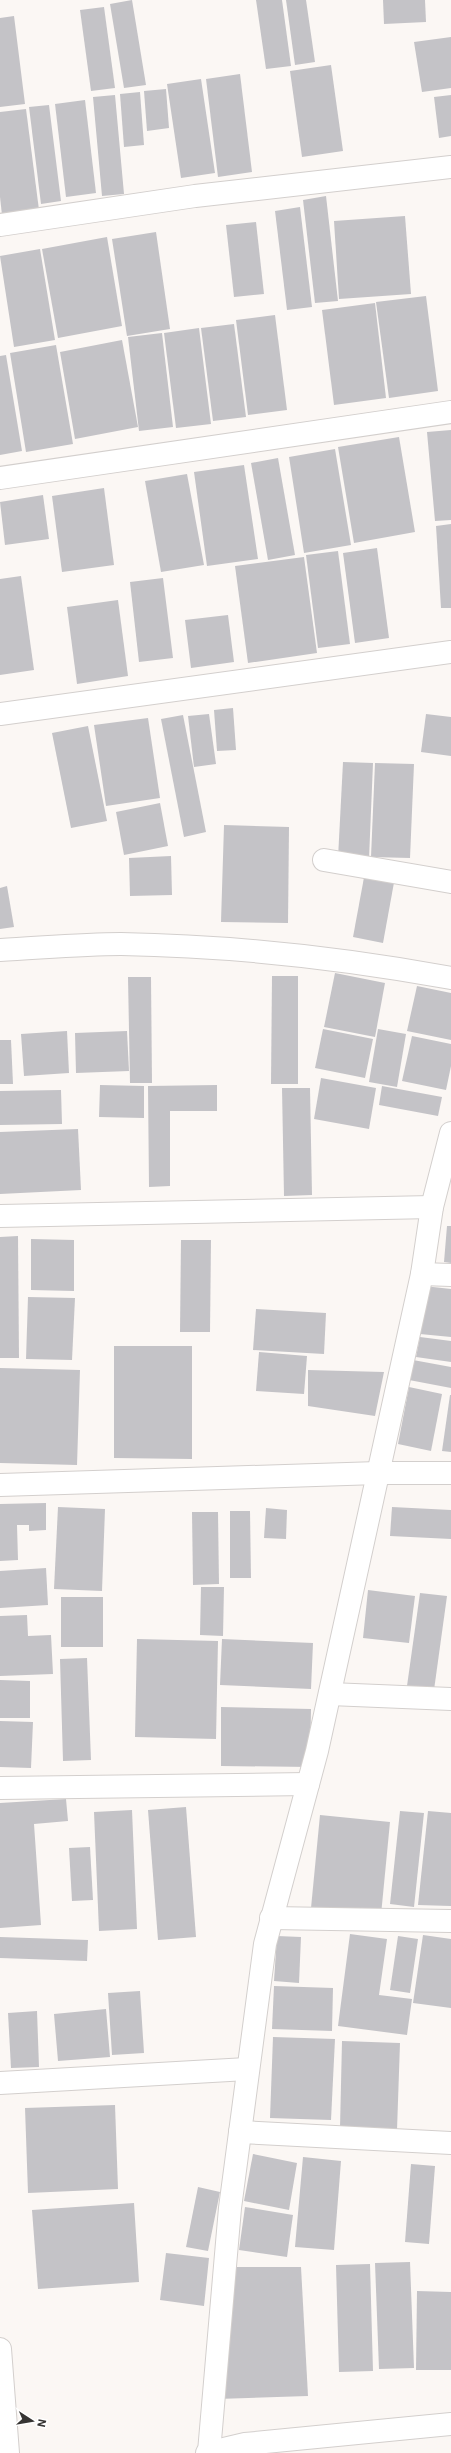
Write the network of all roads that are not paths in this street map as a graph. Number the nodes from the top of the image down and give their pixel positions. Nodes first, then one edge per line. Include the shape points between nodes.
1 (451, 167) edge
2 (0, 225) edge
3 (451, 412) edge
4 (0, 478) edge
5 (451, 652) edge
6 (0, 714) edge
7 (324, 860) dead end
8 (451, 882) edge
9 (0, 950) edge
10 (451, 978) edge
11 (451, 1133) edge
12 (432, 1207) junction
13 (0, 1216) edge
14 (422, 1274) junction
15 (451, 1275) edge
16 (378, 1473) junction
17 (451, 1473) edge
18 (0, 1485) edge
19 (330, 1694) junction
20 (451, 1699) edge
21 (308, 1784) junction
22 (0, 1788) edge
23 (271, 1918) junction
24 (451, 1921) edge
25 (248, 2068) junction
26 (0, 2083) edge
27 (240, 2132) junction
28 (451, 2143) edge
29 (0, 2349) edge
30 (451, 2420) edge
31 (451, 2424) edge
32 (429, 2425) junction
33 (8, 2453) edge
34 (208, 2453) edge

1 - 2 street via 195,196
3 - 4 street
5 - 6 street
7 - 8 street
9 - 10 street via 119,944 211,947 392,968
11 - 12 street
12 - 13 street
12 - 14 street
14 - 15 street
14 - 16 street
16 - 17 street
16 - 18 street
16 - 19 street
19 - 20 street
19 - 21 street
21 - 22 street
21 - 23 street
23 - 24 street
23 - 25 street via 264,1944
25 - 26 street
25 - 27 street
27 - 28 street
27 - 34 street via 230,2208
29 - 33 street
30 - 32 street
31 - 32 street
32 - 34 street via 245,2444

